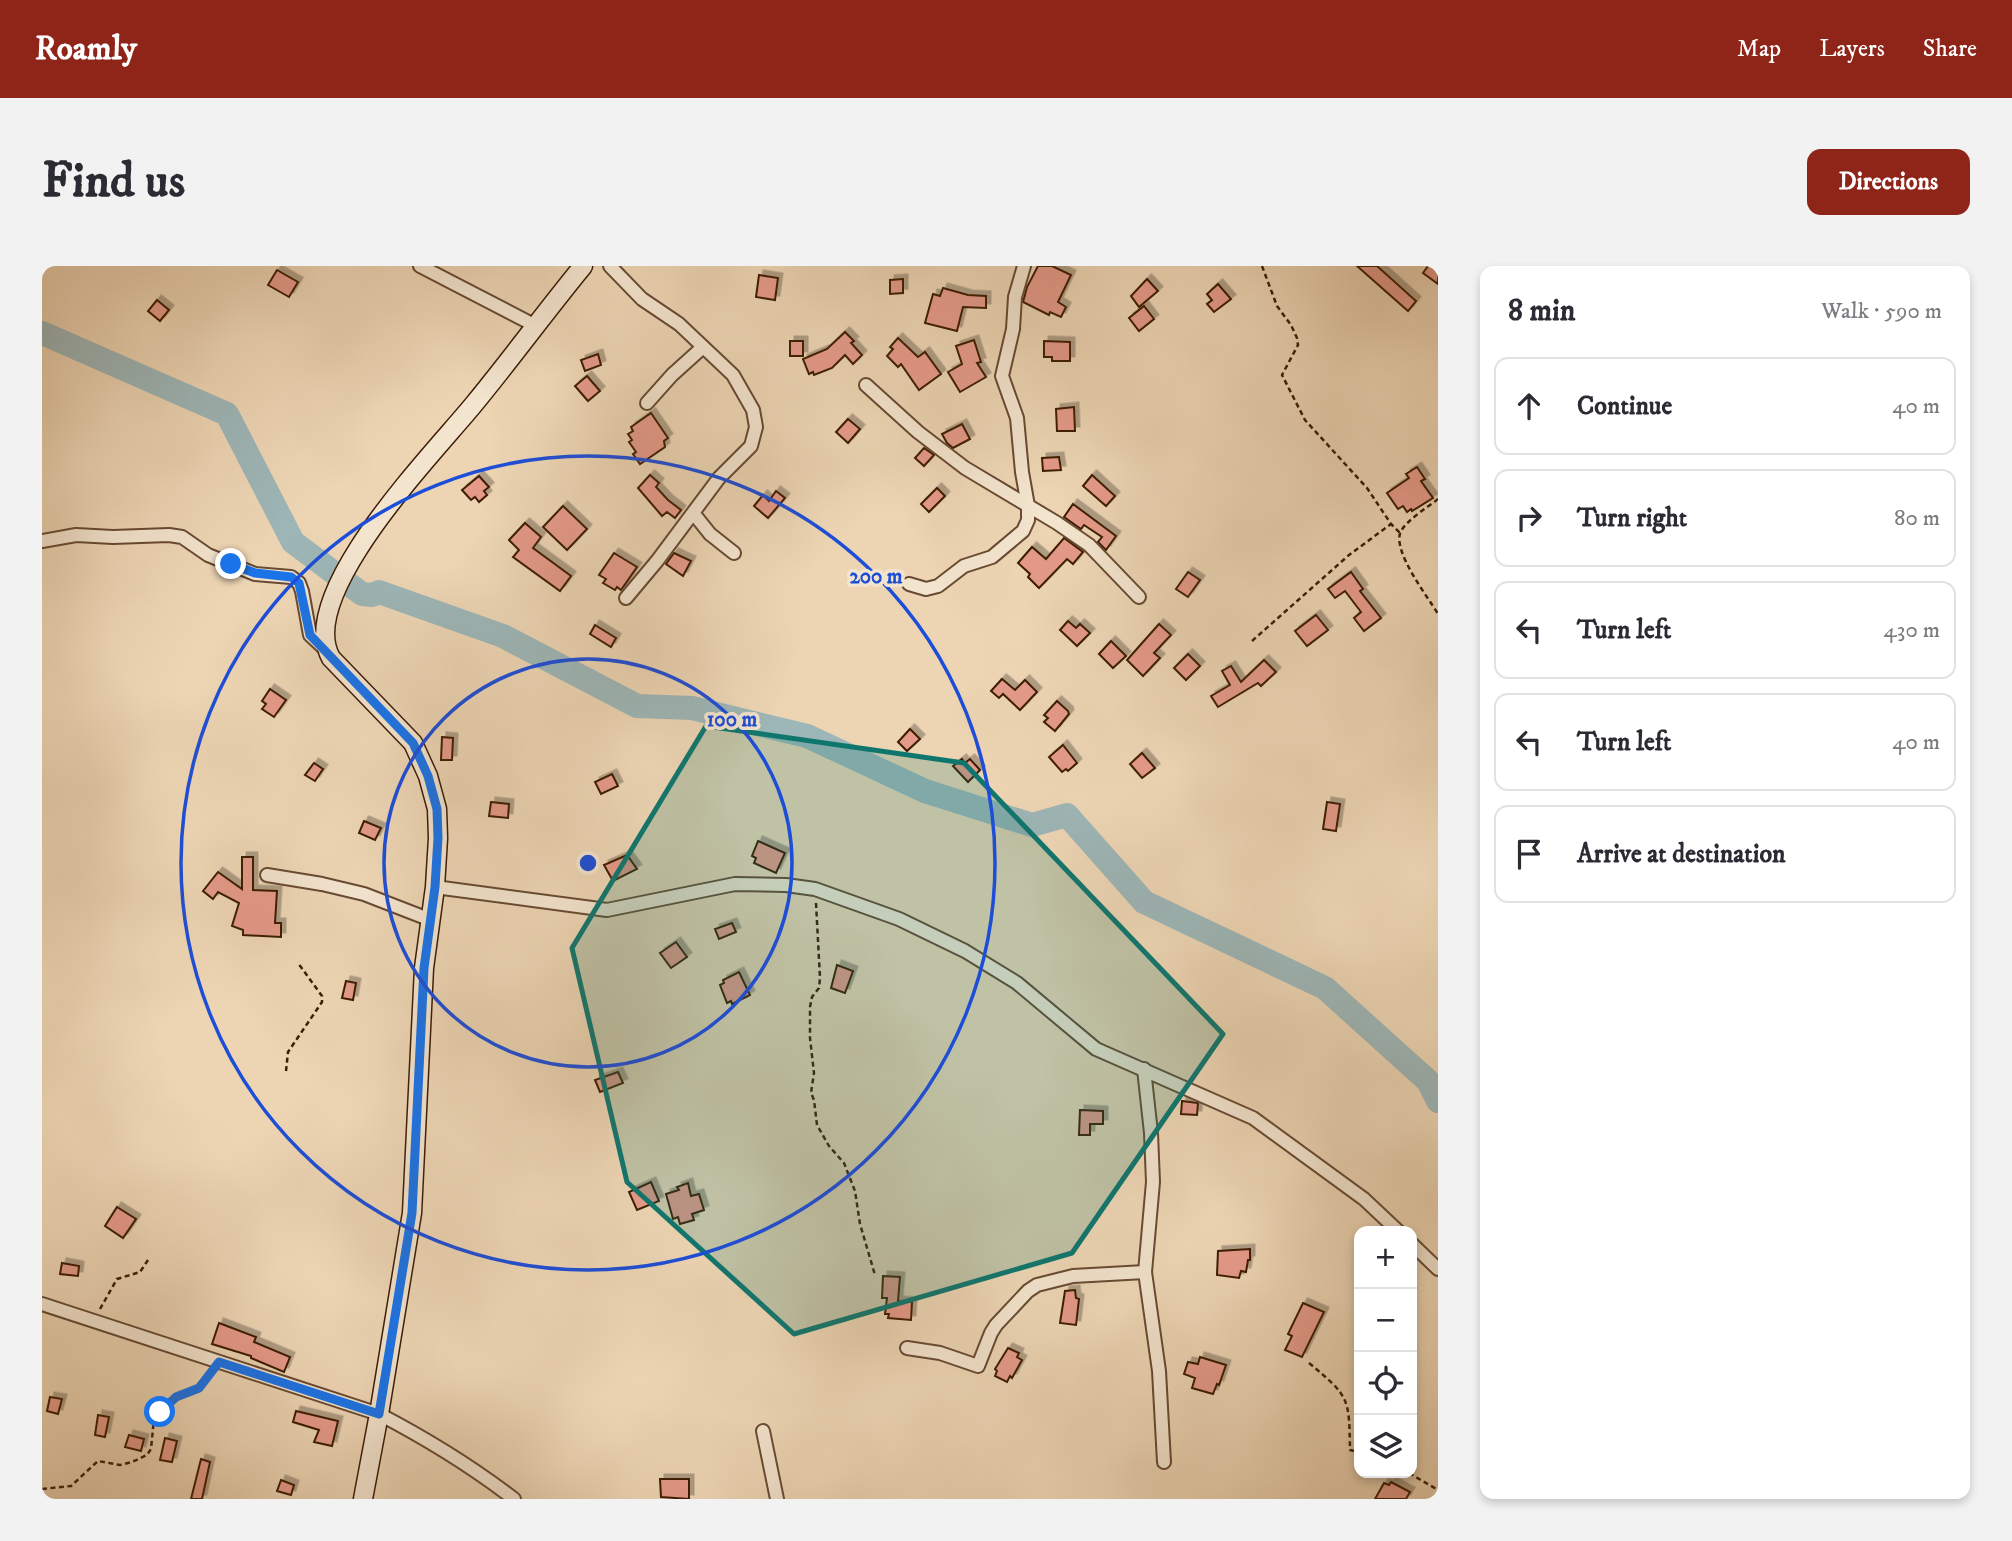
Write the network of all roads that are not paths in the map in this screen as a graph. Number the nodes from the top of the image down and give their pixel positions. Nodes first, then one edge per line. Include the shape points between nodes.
1 (420, 266) edge
2 (583, 266) edge
3 (610, 266) edge
4 (1024, 266) edge
5 (534, 326) junction
6 (703, 347) junction
7 (866, 385) dead end
8 (647, 403) dead end
9 (1028, 506) junction
10 (694, 514) junction
11 (42, 541) edge
12 (734, 553) dead end
13 (909, 584) dead end
14 (1139, 597) dead end
15 (626, 598) dead end
16 (327, 651) junction
17 (267, 875) dead end
18 (435, 887) junction
19 (431, 920) junction
20 (1144, 1069) junction
21 (1393, 1226) edge
22 (1417, 1249) edge
23 (1438, 1269) edge
24 (1145, 1272) junction
25 (44, 1307) edge
26 (907, 1348) dead end
27 (379, 1414) junction
28 (763, 1431) dead end
29 (1164, 1462) dead end
30 (363, 1499) edge
31 (514, 1499) edge
32 (777, 1499) edge

1 - 5 street
2 - 5 main road
3 - 6 street via 642,299
4 - 9 street via 1002,376 1017,418
5 - 16 main road via 376,520 338,586 325,625
6 - 8 street
6 - 10 street via 733,375 753,410 756,428 751,446 719,478
7 - 9 street via 965,468
9 - 13 street via 1023,531 992,557 964,566 938,586 926,589
9 - 14 street via 1089,545
10 - 12 street
10 - 15 street
11 - 16 street via 76,535 169,535 255,573 291,577 302,591 310,635
16 - 18 main road via 413,743 437,809
17 - 19 street via 364,894
18 - 19 main road
18 - 20 street via 607,910 735,884 815,889 899,919 965,951 1017,983 1096,1049
19 - 27 main road via 423,981 412,1213
20 - 21 street via 1253,1118 1364,1199
20 - 24 street via 1153,1182
22 - 23 street
24 - 26 street via 1073,1276 1037,1285 996,1325 978,1366
24 - 29 street via 1159,1371
25 - 27 street
27 - 30 main road
27 - 31 street via 479,1472
28 - 32 street

